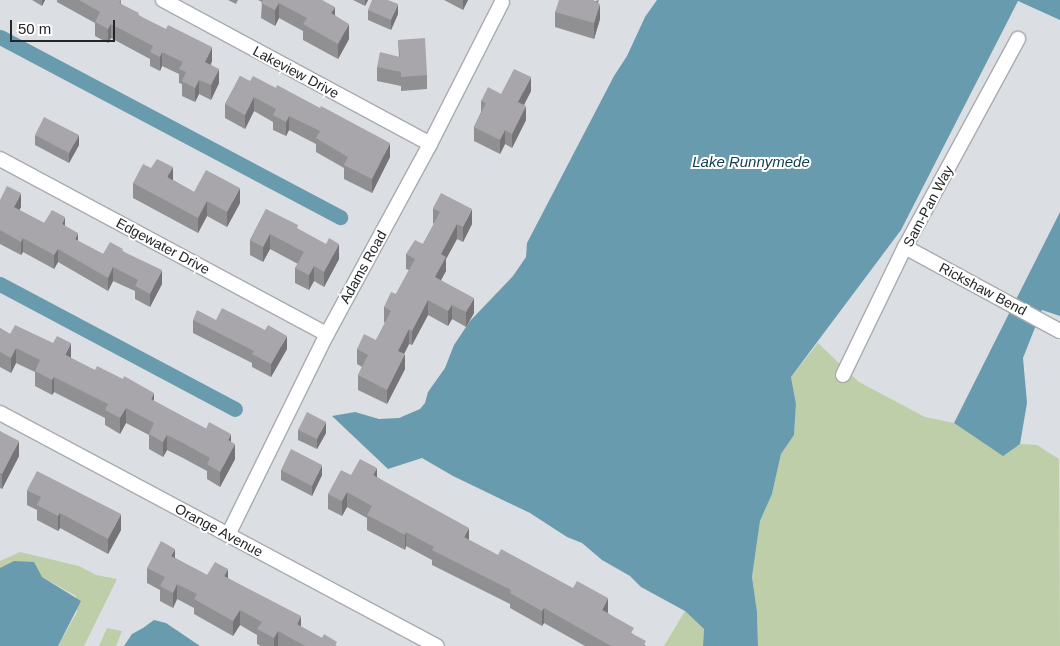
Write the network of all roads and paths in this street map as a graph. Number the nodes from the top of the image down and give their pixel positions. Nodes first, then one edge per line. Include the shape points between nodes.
1 (163, 0) edge
2 (502, 2) dead end
3 (1018, 39) dead end
4 (430, 144) junction
5 (0, 159) edge
6 (905, 247) junction
7 (1060, 330) edge
8 (327, 334) junction
9 (843, 376) dead end
10 (0, 413) edge
11 (228, 535) junction
12 (438, 646) edge

1 - 4 street, Lakeview Drive
2 - 4 street, Adams Road
3 - 6 street, Sam-Pan Way
4 - 8 street, Adams Road
5 - 8 street, Edgewater Drive
6 - 7 street, Rickshaw Bend
6 - 9 street, Sam-Pan Way
8 - 11 street, Adams Road
10 - 11 street, Orange Avenue
11 - 12 street, Orange Avenue

